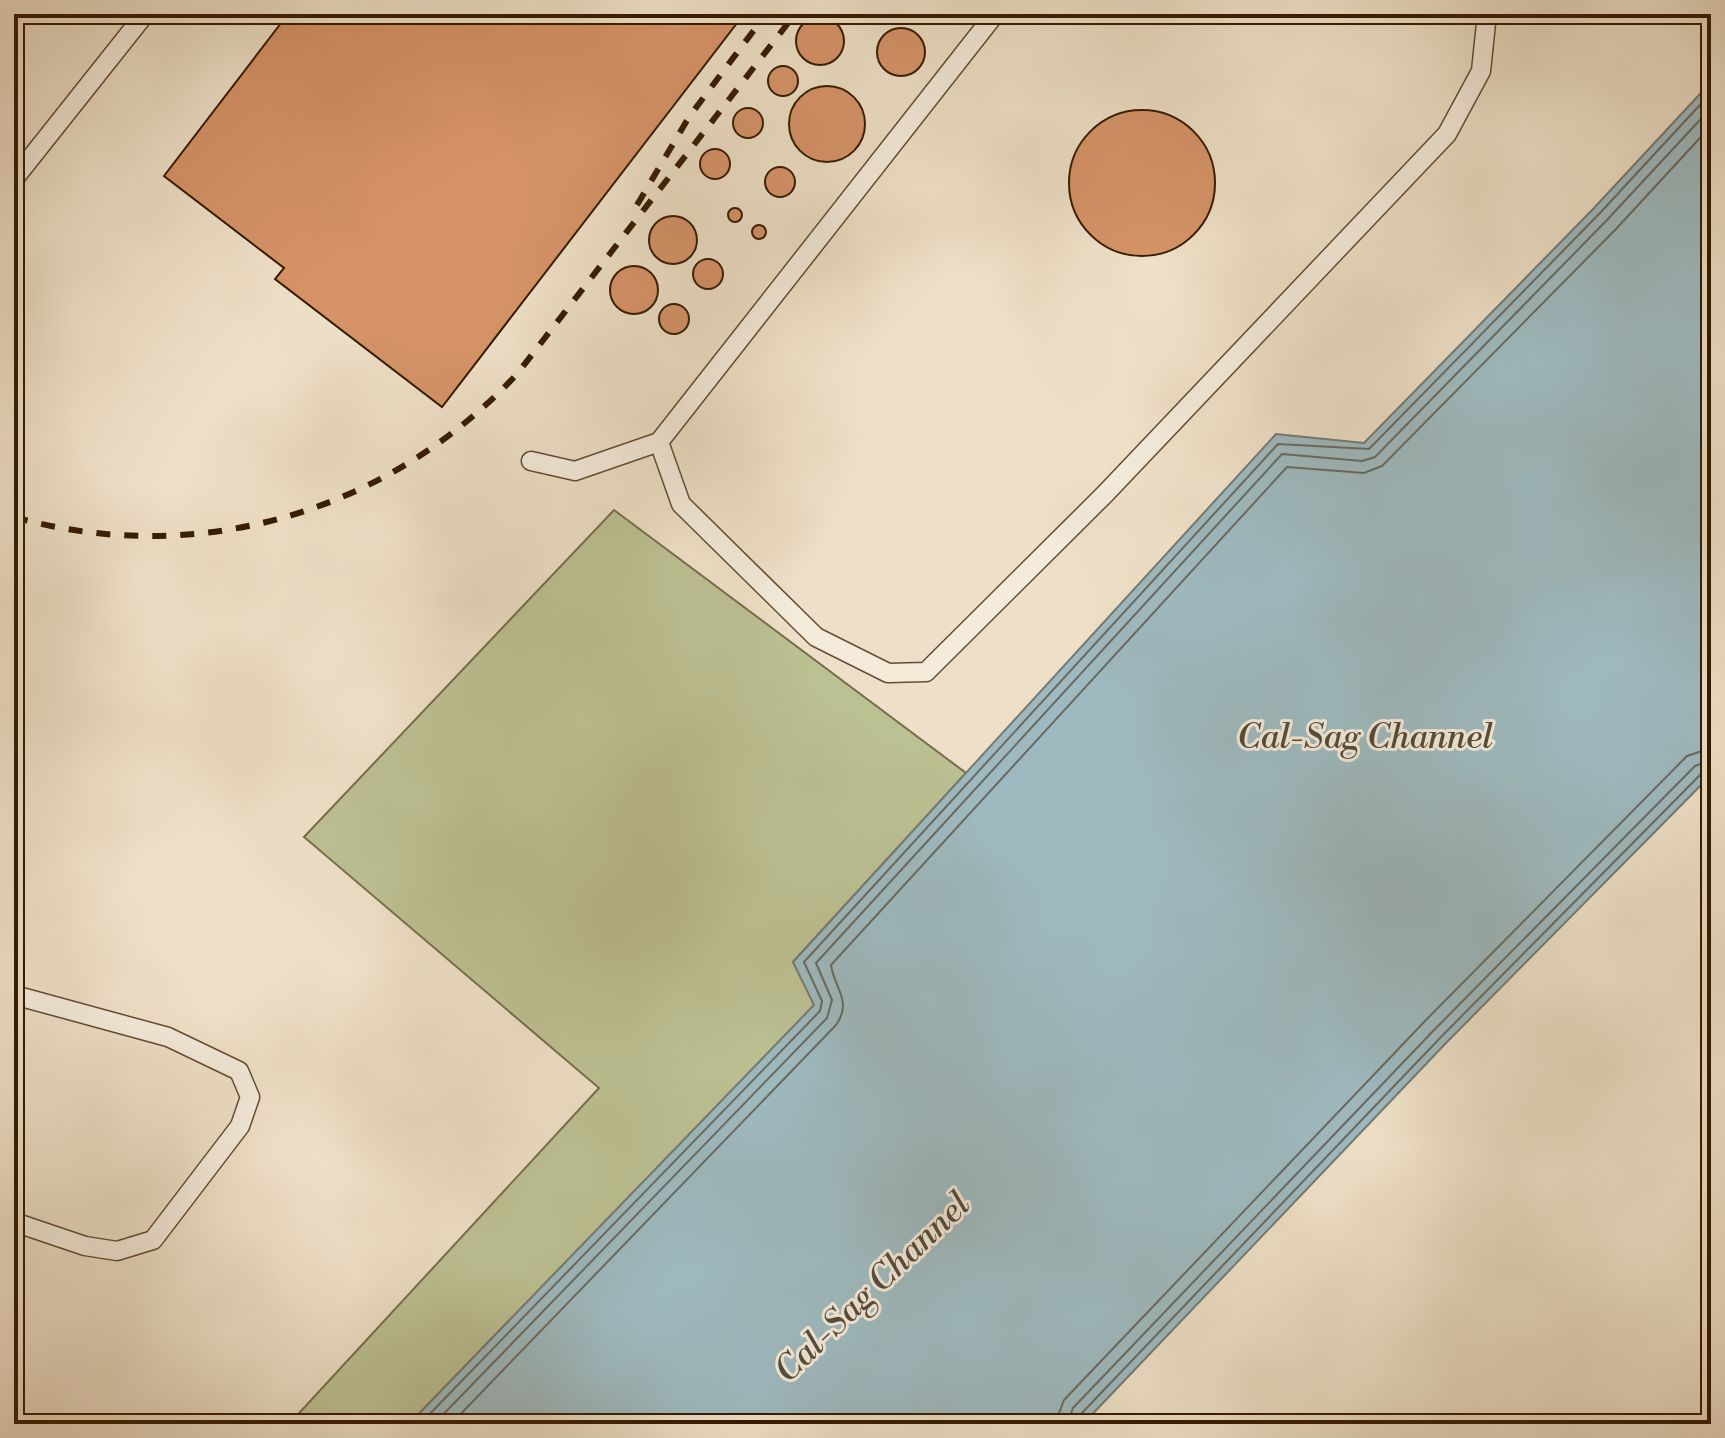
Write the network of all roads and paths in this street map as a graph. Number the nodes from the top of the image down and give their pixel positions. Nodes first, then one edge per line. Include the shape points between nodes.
1 (145, 14) edge
2 (995, 14) edge
3 (1487, 14) edge
4 (14, 179) edge
5 (659, 442) junction
6 (531, 461) dead end
7 (14, 995) edge
8 (14, 1222) edge

1 - 4 lane
2 - 5 lane
3 - 5 lane via 1481,71 1447,134 1105,494 926,672 888,673 816,637 681,504
5 - 6 lane via 575,471
7 - 8 lane via 168,1037 239,1071 250,1097 240,1126 153,1240 117,1251

